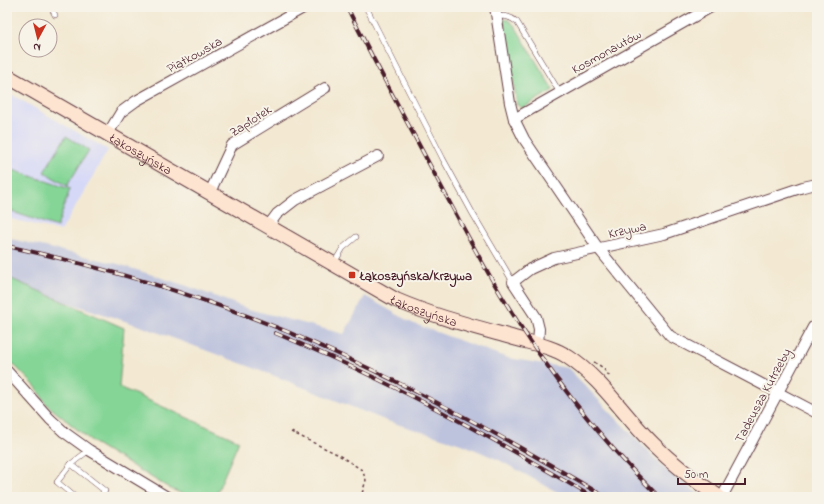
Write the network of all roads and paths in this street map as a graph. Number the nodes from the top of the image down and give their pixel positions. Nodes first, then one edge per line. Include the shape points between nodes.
1 (52, 7) edge
2 (305, 7) edge
3 (366, 7) edge
4 (711, 7) edge
5 (496, 12) edge
6 (55, 15) dead end
7 (7, 76) edge
8 (325, 88) dead end
9 (560, 93) junction
10 (514, 119) junction
11 (107, 135) junction
12 (378, 156) dead end
13 (817, 184) edge
14 (210, 192) junction
15 (268, 226) junction
16 (356, 238) dead end
17 (598, 248) junction
18 (333, 264) junction
19 (513, 282) junction
20 (813, 327) dead end
21 (538, 345) junction
22 (593, 362) dead end
23 (8, 372) edge
24 (612, 380) dead end
25 (779, 393) junction
26 (817, 413) edge
27 (291, 432) dead end
28 (89, 450) junction
29 (71, 464) junction
30 (170, 494) edge
31 (722, 495) edge
32 (75, 497) edge
33 (99, 497) edge
34 (185, 497) edge
35 (361, 497) edge
36 (736, 497) edge

1 - 6 lane
2 - 11 street, Piątkowska via 136,102 121,112
3 - 19 lane via 443,159
4 - 9 street, Kosmonautów
5 - 9 lane via 517,22
5 - 10 street
7 - 11 street, Łąkoszyńska
8 - 14 street, Zapłotek via 232,145
9 - 10 street, Kosmonautów
10 - 17 street via 524,139
11 - 14 street, Łąkoszyńska
12 - 15 street via 295,200 277,214
13 - 17 street, Krzywa via 664,234
14 - 15 street, Łąkoszyńska
15 - 18 street, Łąkoszyńska
16 - 18 lane via 343,248
17 - 19 street, Krzywa via 554,258 530,269
17 - 25 street via 670,336
18 - 21 street, Łąkoszyńska via 415,308
19 - 21 street via 536,317 539,329
20 - 25 street, Tadeusza Kutrzeby
21 - 31 street, Łąkoszyńska via 562,353 585,370 652,444 679,468
22 - 24 path via 602,367
23 - 28 street via 50,419
25 - 26 street
25 - 31 street, Tadeusza Kutrzeby
27 - 35 path via 337,454 362,470 366,480
28 - 29 lane
28 - 30 street
29 - 32 lane via 57,482
29 - 33 lane via 105,491
30 - 34 path
31 - 36 path

